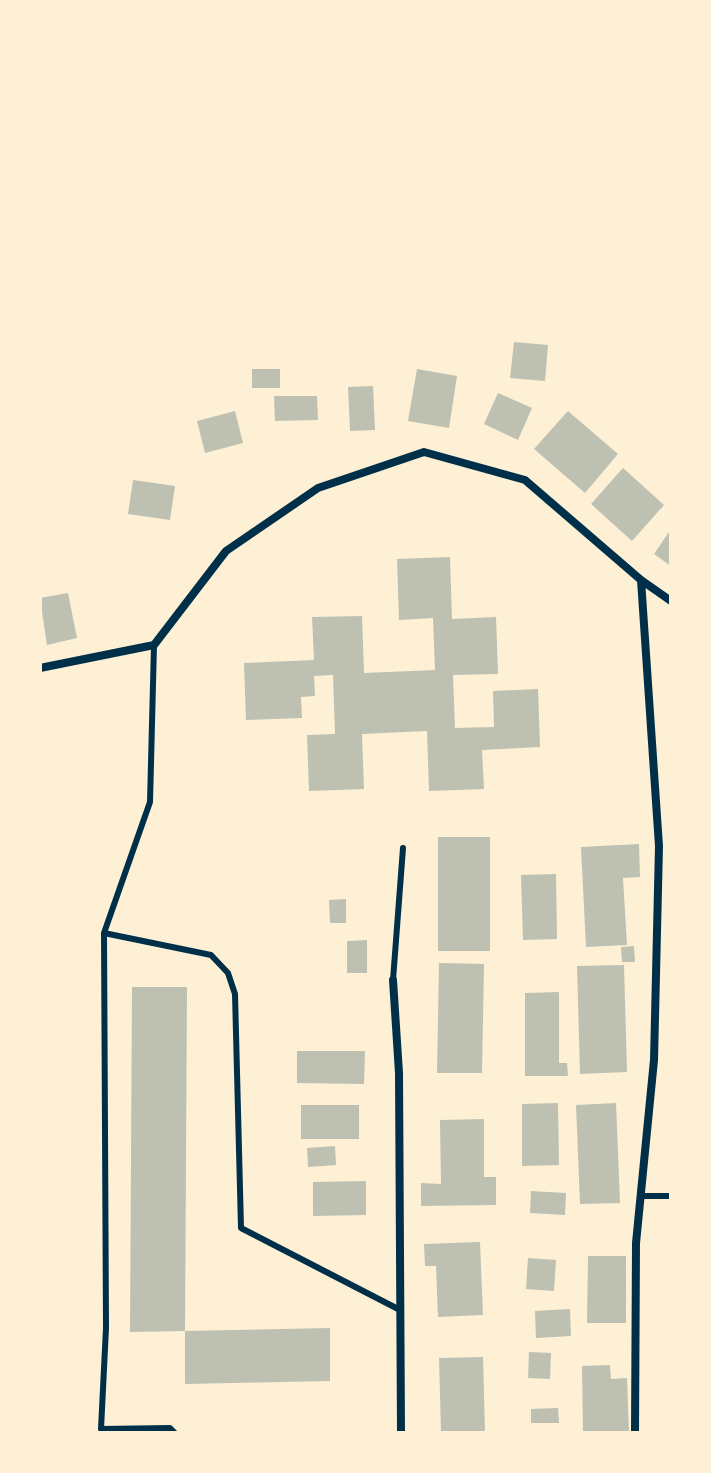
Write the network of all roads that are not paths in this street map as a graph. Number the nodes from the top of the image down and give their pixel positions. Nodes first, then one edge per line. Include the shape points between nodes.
1 (641, 580) junction
2 (671, 601) edge
3 (154, 645) junction
4 (40, 668) edge
5 (403, 848) dead end
6 (104, 933) junction
7 (393, 980) joint
8 (640, 1196) junction
9 (671, 1196) edge
10 (400, 1310) junction
11 (175, 1433) edge
12 (401, 1433) edge
13 (635, 1433) edge

1 - 2 street
1 - 3 street via 525,480 424,452 318,488 226,551
1 - 8 street via 659,846 654,1060
3 - 4 street
3 - 6 lane via 150,802
5 - 7 lane
6 - 10 lane via 211,955 228,973 235,994 241,1228
6 - 11 lane via 106,1328 101,1429 170,1428
7 - 10 street via 399,1073
8 - 9 lane
8 - 13 street
10 - 12 street

